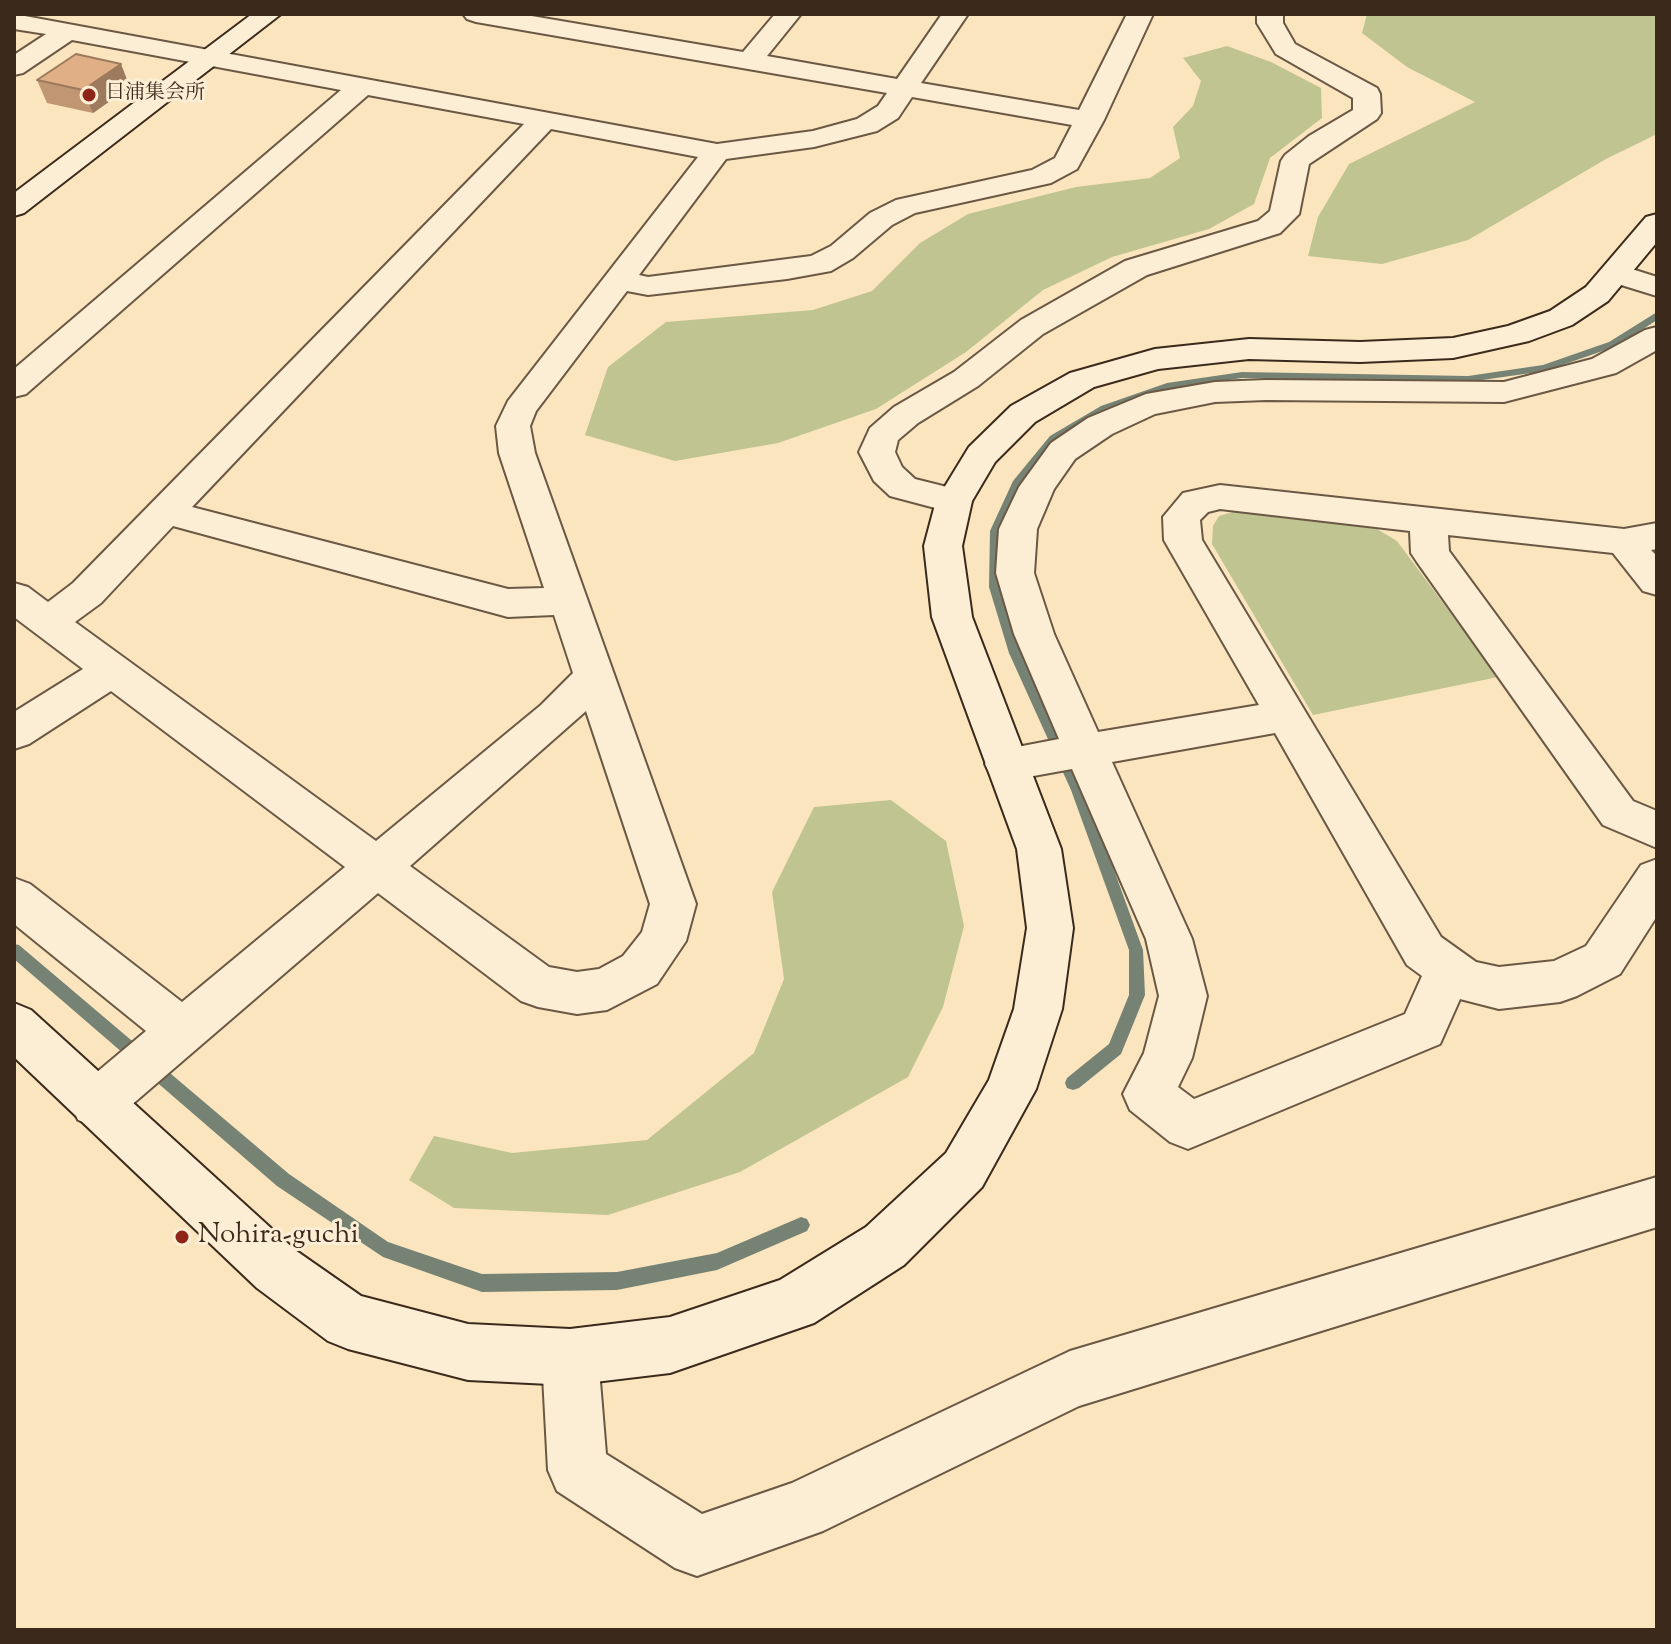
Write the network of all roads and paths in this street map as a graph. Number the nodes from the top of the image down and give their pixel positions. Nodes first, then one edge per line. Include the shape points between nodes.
1 (268, 14) edge
2 (476, 14) edge
3 (618, 14) edge
4 (788, 14) edge
5 (955, 14) edge
6 (1140, 14) edge
7 (1270, 14) edge
8 (14, 21) edge
9 (68, 31) junction
10 (597, 35) junction
11 (211, 57) junction
12 (749, 61) junction
13 (14, 67) edge
14 (363, 85) junction
15 (905, 88) junction
16 (544, 120) junction
17 (1090, 120) junction
18 (717, 152) junction
19 (14, 207) edge
20 (1657, 223) edge
21 (1616, 273) junction
22 (618, 280) junction
23 (1657, 287) edge
24 (1657, 337) edge
25 (14, 387) edge
26 (954, 501) junction
27 (166, 512) junction
28 (1428, 520) junction
29 (1640, 539) edge
30 (1657, 582) edge
31 (14, 597) edge
32 (568, 601) junction
33 (48, 622) junction
34 (113, 670) junction
35 (595, 676) junction
36 (1285, 716) junction
37 (14, 733) edge
38 (1085, 750) junction
39 (1006, 764) junction
40 (1657, 830) edge
41 (378, 867) junction
42 (1657, 878) edge
43 (14, 897) edge
44 (1449, 969) junction
45 (14, 1025) edge
46 (182, 1031) junction
47 (96, 1104) junction
48 (1657, 1202) edge
49 (570, 1357) junction

1 - 11 street
2 - 10 street
3 - 10 street
4 - 12 street
5 - 15 street
6 - 17 street
7 - 26 street via 1285,49 1367,94 1367,113 1295,161 1284,214 1269,227 1136,268 1032,327 882,436 877,452 887,473 903,488
8 - 9 street
9 - 11 street
9 - 13 street
10 - 12 street
11 - 14 street
11 - 19 street
12 - 15 street
14 - 16 street
14 - 25 street
15 - 17 street
15 - 18 street via 888,112 867,125 814,139
16 - 18 street
16 - 27 street
17 - 22 street via 1067,163 1041,177 906,206 820,264 648,286
18 - 22 street
20 - 21 street
21 - 23 street
21 - 26 street via 1597,294 1561,318 1453,348 1249,349 1155,359 1082,380 1023,414 982,455
22 - 32 street via 520,409 513,426 517,453
24 - 38 street via 1604,366 1504,392 1266,390 1215,392 1146,405 1063,451 1037,487 1018,529 1015,573 1034,634
26 - 39 street via 943,546 952,617
27 - 32 street via 508,603
27 - 33 street via 87,593
28 - 29 street
28 - 36 street via 1220,497 1196,502 1181,517 1183,540
28 - 40 street via 1430,553 1618,813
29 - 30 street
31 - 33 street
32 - 35 street
33 - 34 street
34 - 37 street
34 - 41 street
35 - 41 street via 556,716
35 - 41 street via 673,904 663,941 640,970 607,989 577,993 538,986
36 - 38 street
36 - 44 street via 1424,951
38 - 39 street
38 - 44 street via 1169,939 1183,996 1167,1058 1148,1094 1188,1125 1423,1029
39 - 49 street via 1039,849 1050,928 1038,1009 1011,1089 964,1170 885,1246 794,1303 670,1345
41 - 46 street
42 - 44 street via 1603,960 1560,981 1499,988 1464,980
43 - 46 street
45 - 47 street
46 - 47 street
47 - 49 street via 276,1269 348,1321 468,1352
48 - 49 street via 1070,1380 802,1510 697,1546 578,1470

